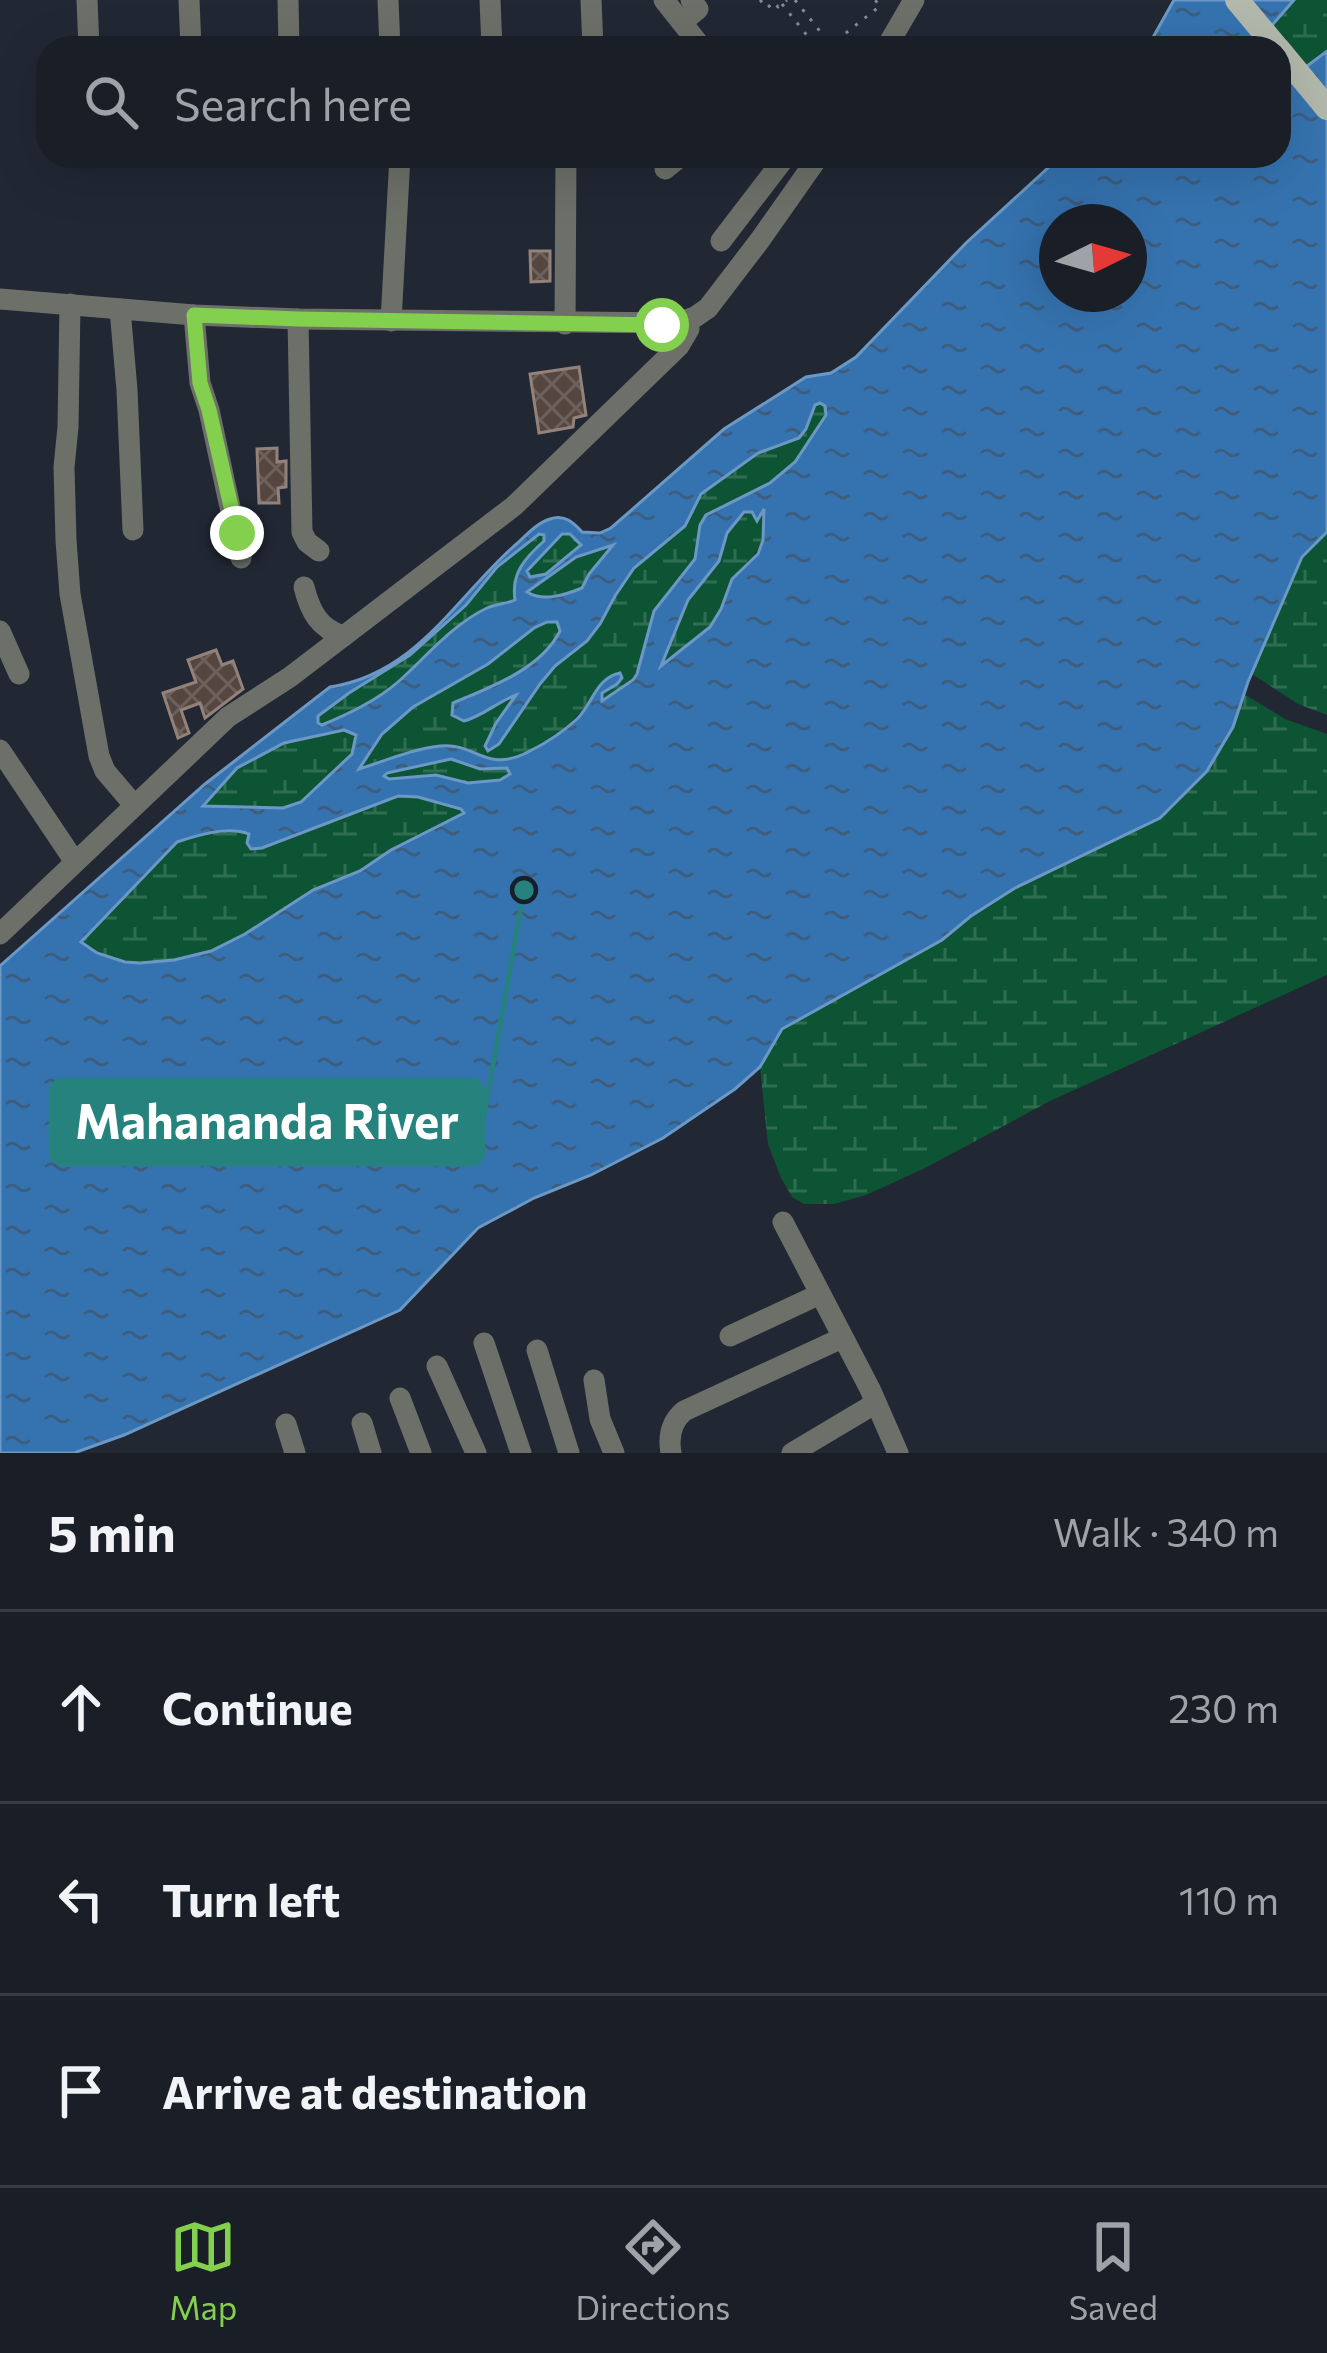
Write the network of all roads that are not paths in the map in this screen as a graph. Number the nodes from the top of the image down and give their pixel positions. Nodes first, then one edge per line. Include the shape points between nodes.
1 (288, 0) edge
2 (388, 0) edge
3 (490, 0) edge
4 (664, 0) edge
5 (692, 0) edge
6 (914, 0) edge
7 (1237, 0) edge
8 (682, 22) junction
9 (290, 36) edge
10 (390, 36) edge
11 (492, 36) edge
12 (693, 36) edge
13 (893, 36) edge
14 (1267, 36) edge
15 (1291, 65) edge
16 (1327, 108) edge
17 (399, 168) edge
18 (566, 168) edge
19 (779, 168) edge
20 (811, 168) edge
21 (721, 241) dead end
22 (0, 299) edge
23 (70, 304) junction
24 (120, 308) junction
25 (194, 315) junction
26 (298, 319) junction
27 (392, 320) junction
28 (688, 321) junction
29 (566, 323) junction
30 (133, 530) dead end
31 (319, 551) dead end
32 (241, 558) dead end
33 (304, 587) dead end
34 (0, 631) edge
35 (344, 636) junction
36 (19, 674) dead end
37 (0, 751) edge
38 (134, 805) junction
39 (75, 862) junction
40 (0, 934) edge
41 (783, 1222) dead end
42 (820, 1294) junction
43 (730, 1336) dead end
44 (842, 1338) junction
45 (484, 1343) dead end
46 (537, 1350) dead end
47 (436, 1366) dead end
48 (594, 1381) dead end
49 (400, 1398) dead end
50 (876, 1403) junction
51 (286, 1424) dead end
52 (362, 1424) dead end
53 (803, 1450) edge
54 (295, 1453) edge
55 (371, 1453) edge
56 (422, 1453) edge
57 (476, 1453) edge
58 (521, 1453) edge
59 (569, 1453) edge
60 (614, 1453) edge
61 (671, 1453) edge
62 (898, 1453) edge

1 - 9 street
2 - 10 street
3 - 11 street
4 - 8 street
5 - 8 street via 698,9
6 - 13 street
7 - 14 main road
8 - 12 street
15 - 16 main road
17 - 27 street
18 - 29 street
19 - 21 street
20 - 28 street via 708,308
22 - 23 street
23 - 24 street
23 - 38 street via 70,594 99,756
24 - 25 street
24 - 30 street
25 - 26 street
25 - 32 street via 200,383
26 - 27 street
26 - 31 street via 302,532
27 - 29 street
28 - 29 street
28 - 35 street via 679,346 514,506
33 - 35 street via 321,626
34 - 36 street
35 - 38 street via 228,717
37 - 39 street
38 - 39 street
39 - 40 street
41 - 42 street
42 - 43 street
42 - 44 street
44 - 50 street
44 - 61 street via 684,1411 672,1428
45 - 58 street
46 - 59 street
47 - 57 street
48 - 60 street
49 - 56 street
50 - 53 street
50 - 62 street
51 - 54 street
52 - 55 street

